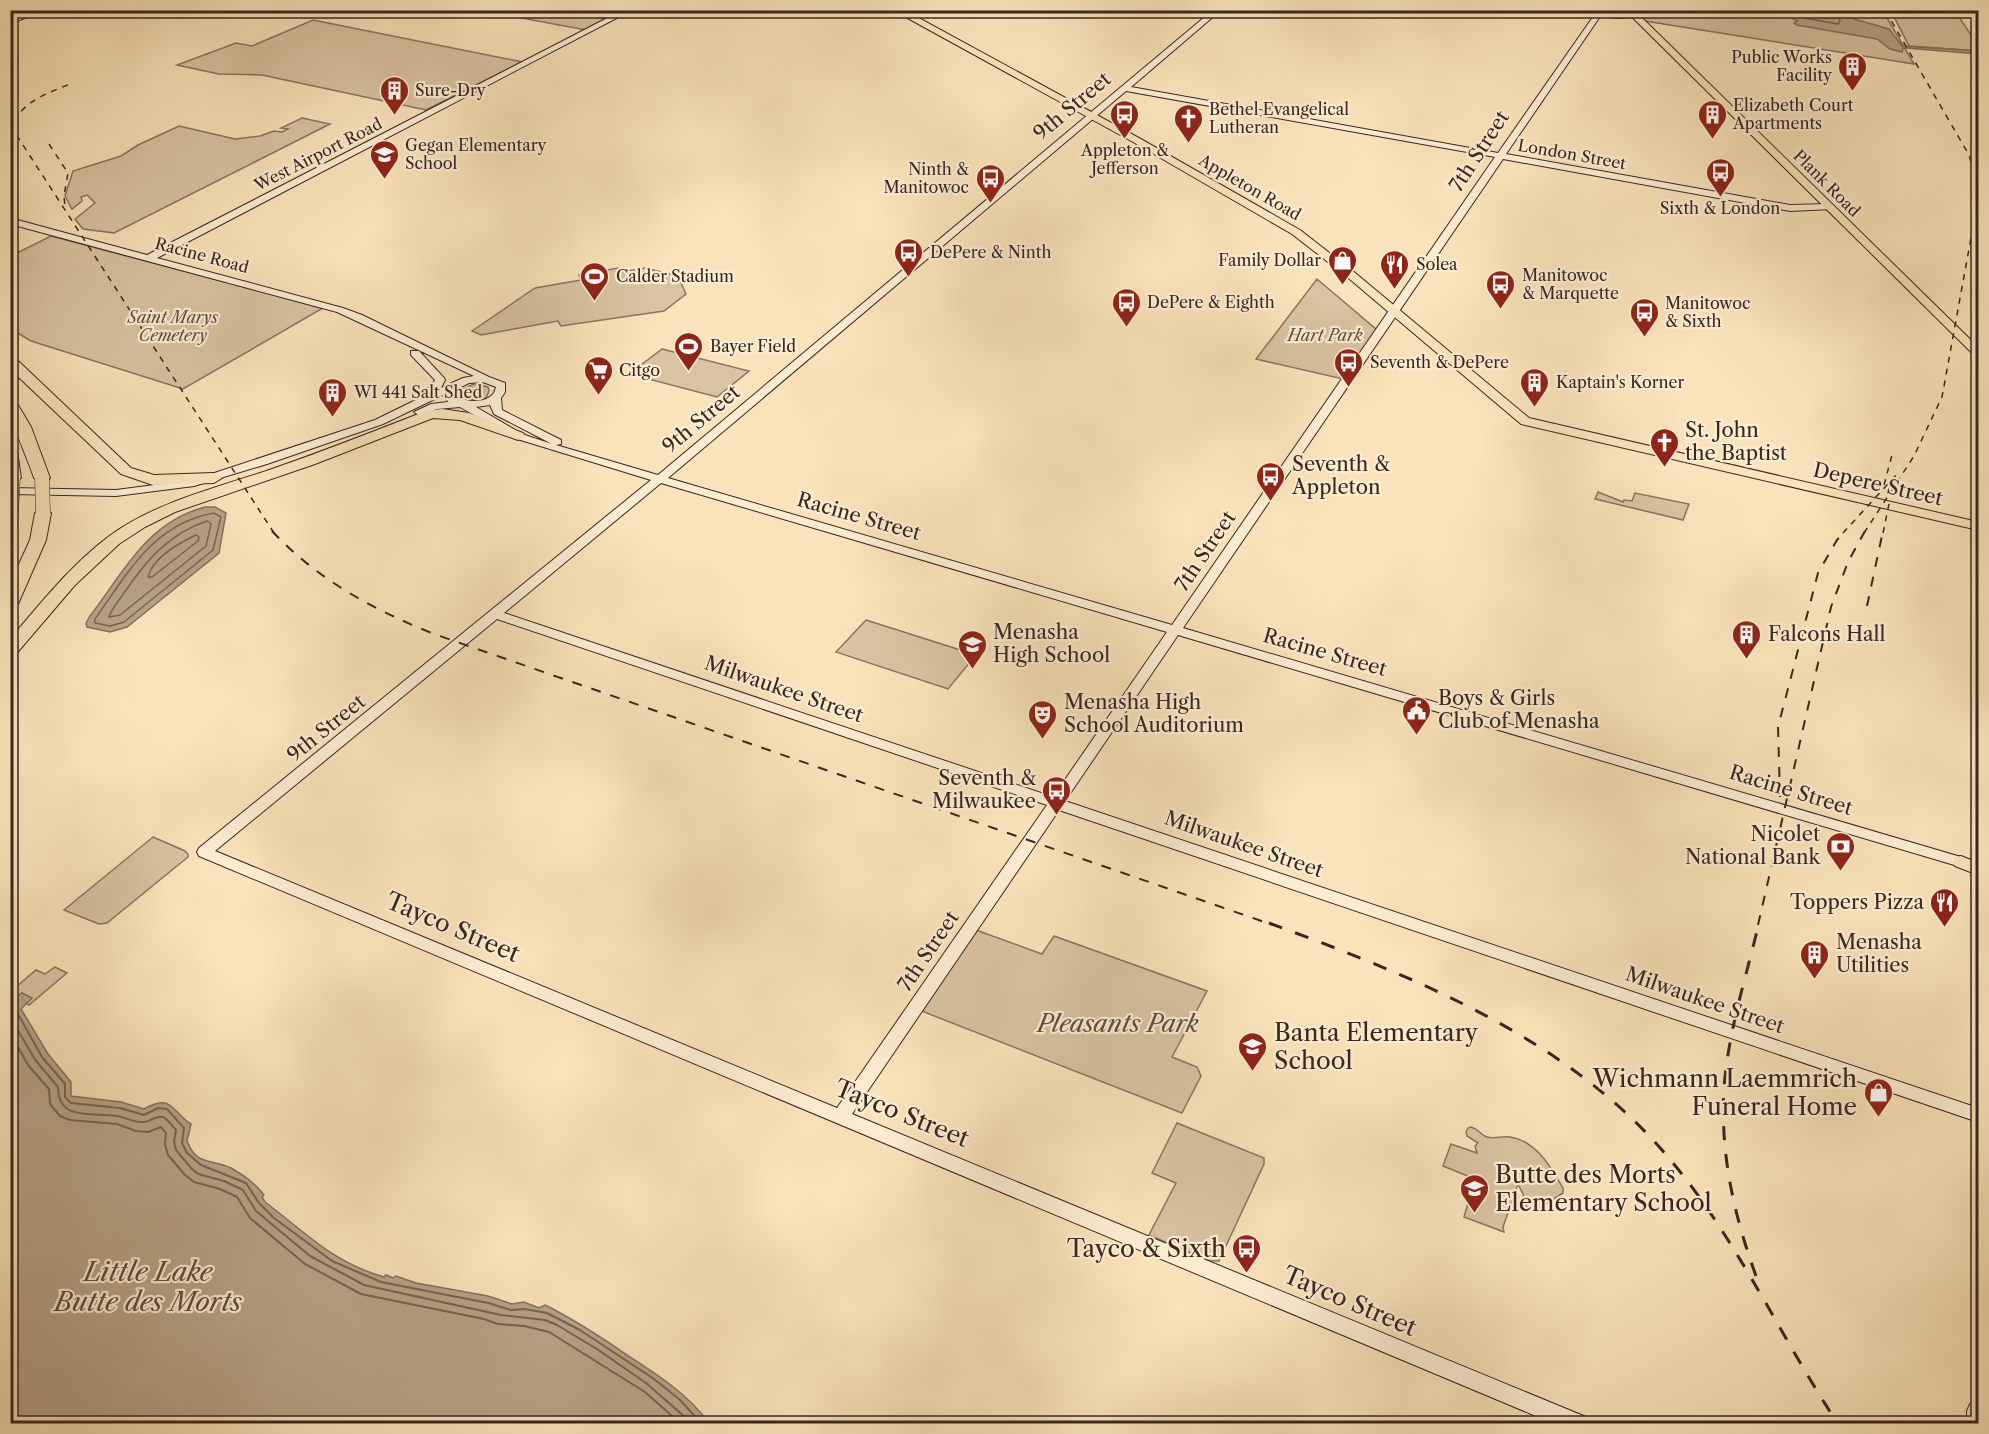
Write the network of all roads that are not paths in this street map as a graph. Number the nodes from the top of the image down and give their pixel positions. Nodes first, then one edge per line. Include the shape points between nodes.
1 (41, 10) edge
2 (629, 10) edge
3 (897, 10) edge
4 (1218, 10) edge
5 (1583, 10) edge
6 (1602, 11) edge
7 (1632, 13) edge
8 (10, 22) edge
9 (1123, 88) junction
10 (1091, 115) junction
11 (1501, 156) junction
12 (1829, 207) junction
13 (10, 221) edge
14 (149, 258) junction
15 (1395, 312) junction
16 (403, 342) junction
17 (415, 352) junction
18 (1978, 353) edge
19 (10, 361) edge
20 (492, 380) junction
21 (453, 387) junction
22 (496, 398) junction
23 (10, 403) edge
24 (461, 404) junction
25 (1525, 421) joint
26 (364, 427) junction
27 (518, 436) junction
28 (10, 452) edge
29 (577, 453) junction
30 (220, 480) junction
31 (659, 480) junction
32 (12, 484) edge
33 (10, 498) edge
34 (11, 514) edge
35 (1978, 526) edge
36 (70, 582) junction
37 (10, 604) edge
38 (496, 614) junction
39 (1176, 630) junction
40 (10, 650) edge
41 (1056, 802) junction
42 (204, 852) joint
43 (1961, 862) joint
44 (1978, 867) edge
45 (1978, 1114) edge
46 (841, 1116) junction
47 (1978, 1412) edge
48 (1579, 1424) edge
49 (1977, 1424) edge

1 - 8 street
2 - 14 street, West Airport Road
3 - 10 main road, Appleton Road
4 - 9 street, 9th Street
5 - 6 street
6 - 7 street
6 - 11 street, 7th Street
7 - 12 main road, Plank Road
9 - 10 street, 9th Street
9 - 11 street, London Street
10 - 15 main road, Appleton Road via 1296,232
10 - 31 street, 9th Street
11 - 12 street, London Street via 1803,209
11 - 15 street, 7th Street
12 - 18 main road, Plank Road
13 - 14 street, Racine Road
14 - 16 street, Racine Road via 327,306
15 - 25 main road, Appleton Road
15 - 39 street, 7th Street
16 - 17 street, Racine Road
16 - 20 street, Racine Road
17 - 21 street, Racine Road via 452,375
17 - 26 street via 439,377 439,384
19 - 30 highway via 126,471 162,481
20 - 21 street via 476,379
20 - 22 street via 502,389
21 - 24 street via 450,399
21 - 26 street
22 - 24 street
22 - 29 street via 495,407 500,414
23 - 37 highway, bridge via 24,427 42,478 44,513 38,540
24 - 27 street
24 - 30 street via 425,410 327,448
25 - 35 main road, Depere Street
26 - 30 street
27 - 29 street
27 - 36 highway via 455,413 425,416 170,508 113,541
28 - 32 highway
29 - 31 street
30 - 32 street via 116,493
30 - 33 street via 170,493 126,498
30 - 36 highway via 129,525 99,548
31 - 38 street, 9th Street
31 - 39 street, Racine Street
32 - 34 highway, bridge
36 - 40 highway
38 - 41 street, Milwaukee Street
38 - 42 street, 9th Street
39 - 41 street, 7th Street
39 - 43 street, Racine Street
41 - 45 street, Milwaukee Street
41 - 46 street, 7th Street
42 - 46 street, Tayco Street
43 - 44 main road
46 - 48 street, Tayco Street
47 - 49 main road

